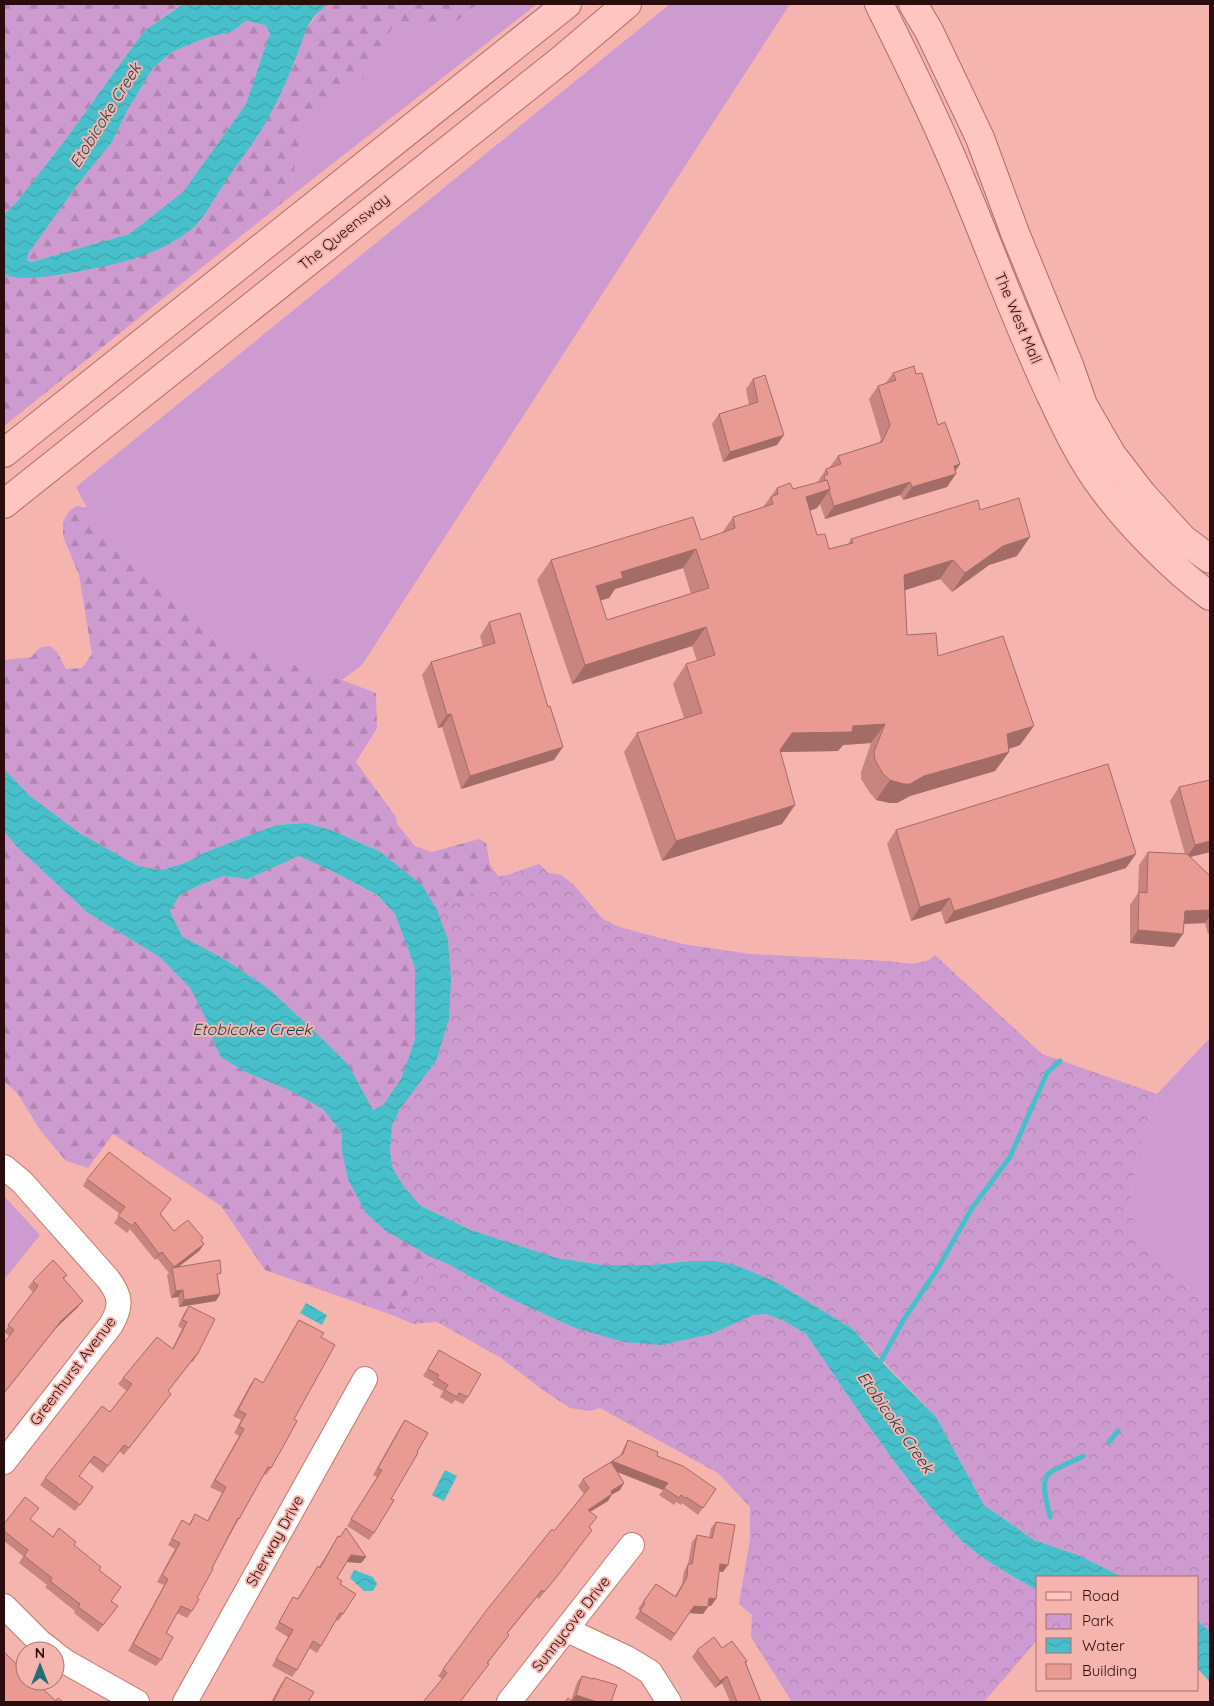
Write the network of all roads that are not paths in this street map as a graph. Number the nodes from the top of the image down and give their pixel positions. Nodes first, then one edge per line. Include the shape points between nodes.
1 (567, 4) edge
2 (627, 4) edge
3 (879, 4) edge
4 (913, 4) edge
5 (4, 453) edge
6 (4, 504) edge
7 (1210, 559) edge
8 (1210, 596) edge
9 (4, 1167) edge
10 (365, 1379) dead end
11 (4, 1462) edge
12 (632, 1545) dead end
13 (4, 1606) edge
14 (567, 1630) junction
15 (39, 1641) edge
16 (65, 1661) edge
17 (137, 1702) edge
18 (185, 1702) edge
19 (510, 1702) edge
20 (669, 1702) edge

1 - 5 main road
2 - 6 main road, The Queensway
3 - 8 main road, The West Mall via 958,173 1029,347 1070,436 1103,490 1134,526 1194,585
4 - 7 main road, The West Mall via 980,138 1083,405 1112,455 1142,494 1183,539
9 - 11 street, Greenhurst Avenue via 22,1182 108,1279 116,1289 119,1304 111,1324
10 - 18 street, Sherway Drive
12 - 14 street, Sunnycove Drive
13 - 15 street
14 - 19 street, Sunnycove Drive
14 - 20 street via 650,1672
16 - 17 street

